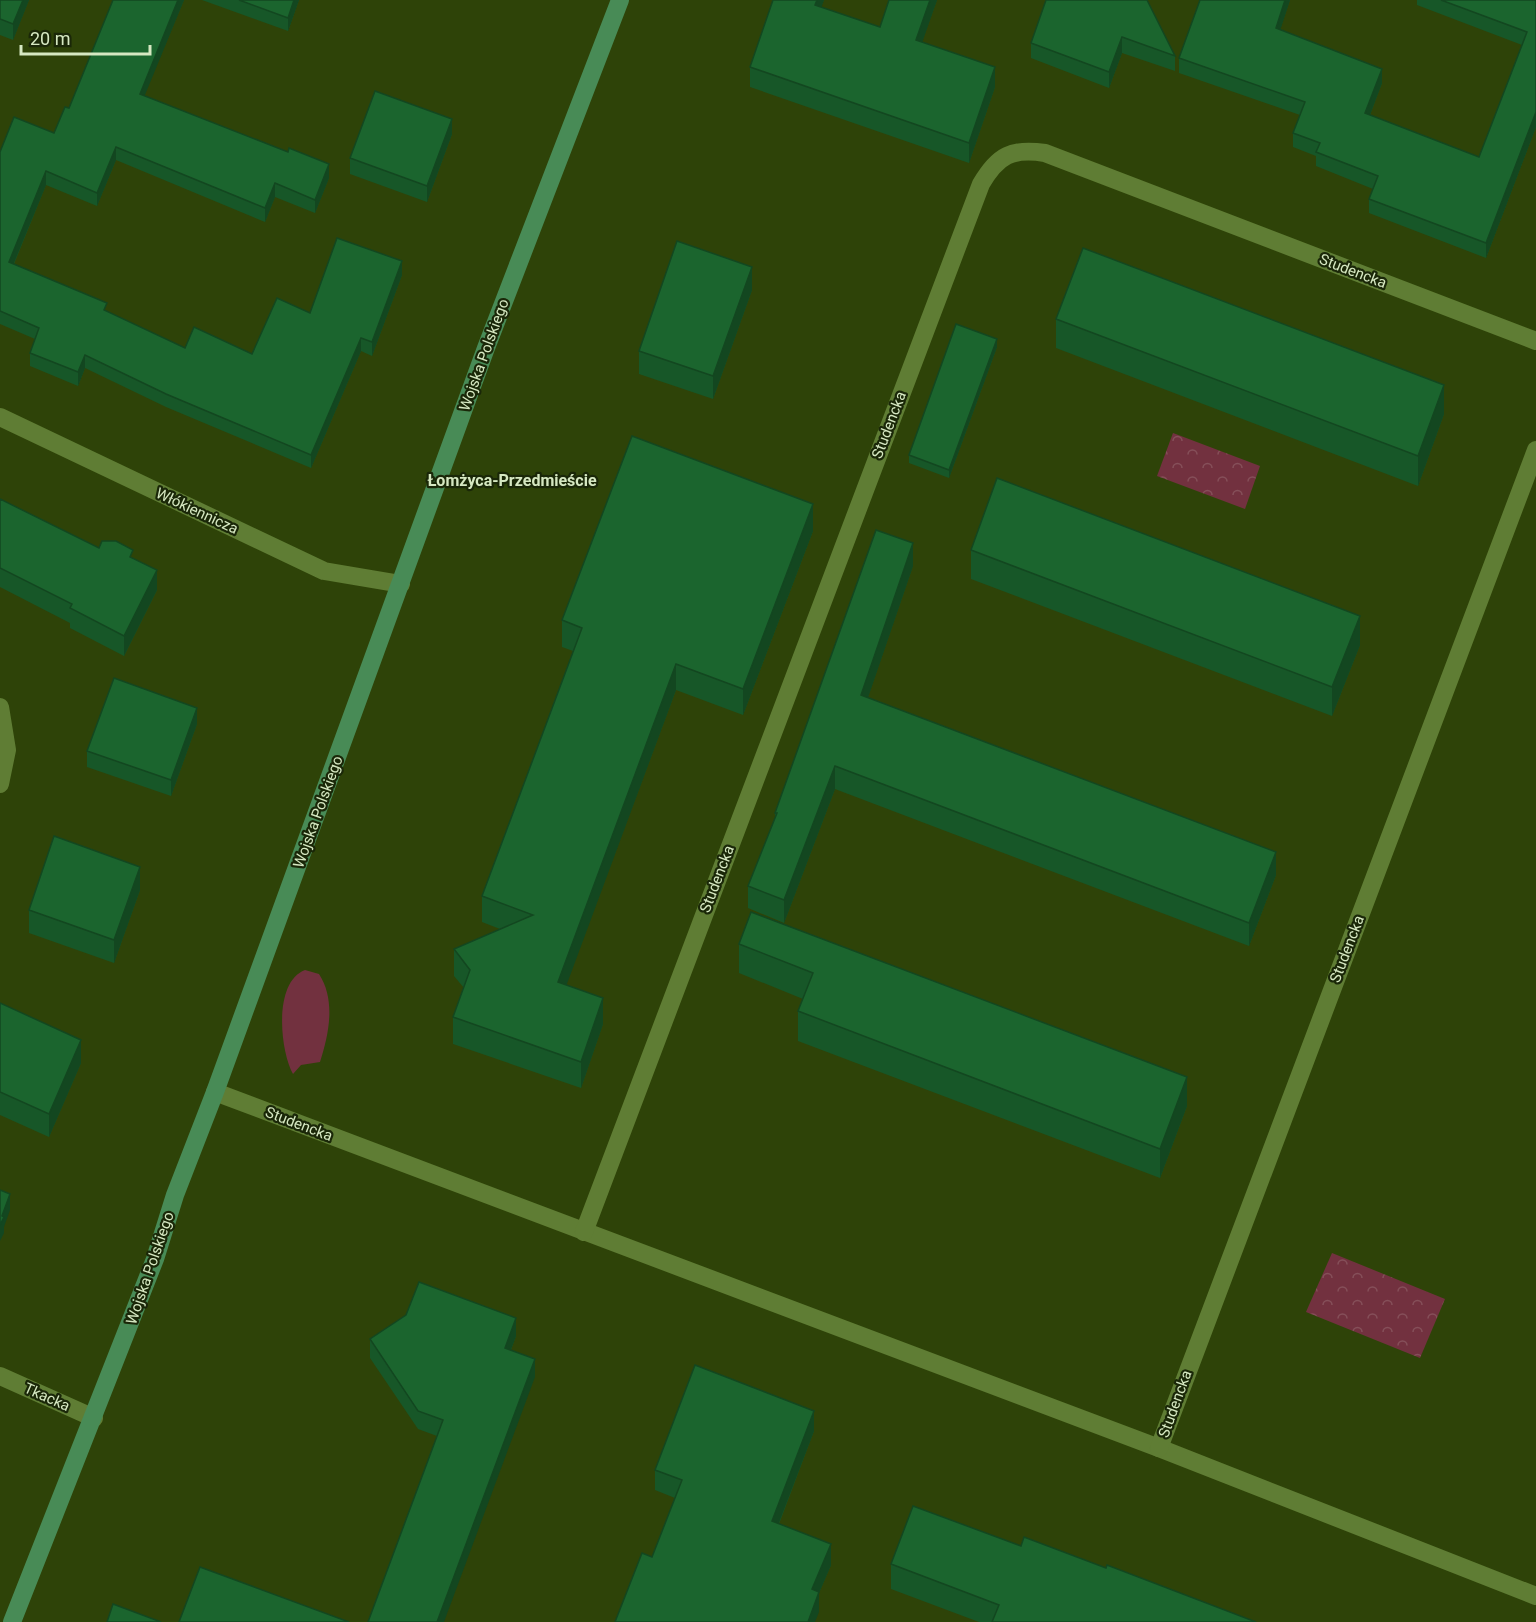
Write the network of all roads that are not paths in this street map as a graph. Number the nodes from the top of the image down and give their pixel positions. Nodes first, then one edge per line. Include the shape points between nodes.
1 (620, 0) edge
2 (1536, 341) edge
3 (0, 417) edge
4 (1536, 450) edge
5 (401, 584) junction
6 (0, 707) edge
7 (0, 784) edge
8 (215, 1092) junction
9 (584, 1232) junction
10 (0, 1376) edge
11 (94, 1418) junction
12 (1159, 1448) junction
13 (1536, 1596) edge
14 (12, 1622) edge

1 - 5 main road, Wojska Polskiego via 486,348
2 - 9 street, Studencka via 1045,153 1012,153 993,165 981,183
3 - 5 street, Włókiennicza via 324,571
4 - 12 street, Studencka
5 - 8 main road, Wojska Polskiego
6 - 7 street via 7,750
8 - 9 street, Studencka
8 - 11 main road, Wojska Polskiego
9 - 12 street, Studencka
10 - 11 street, Tkacka
11 - 14 main road, Wojska Polskiego
12 - 13 street, Studencka

